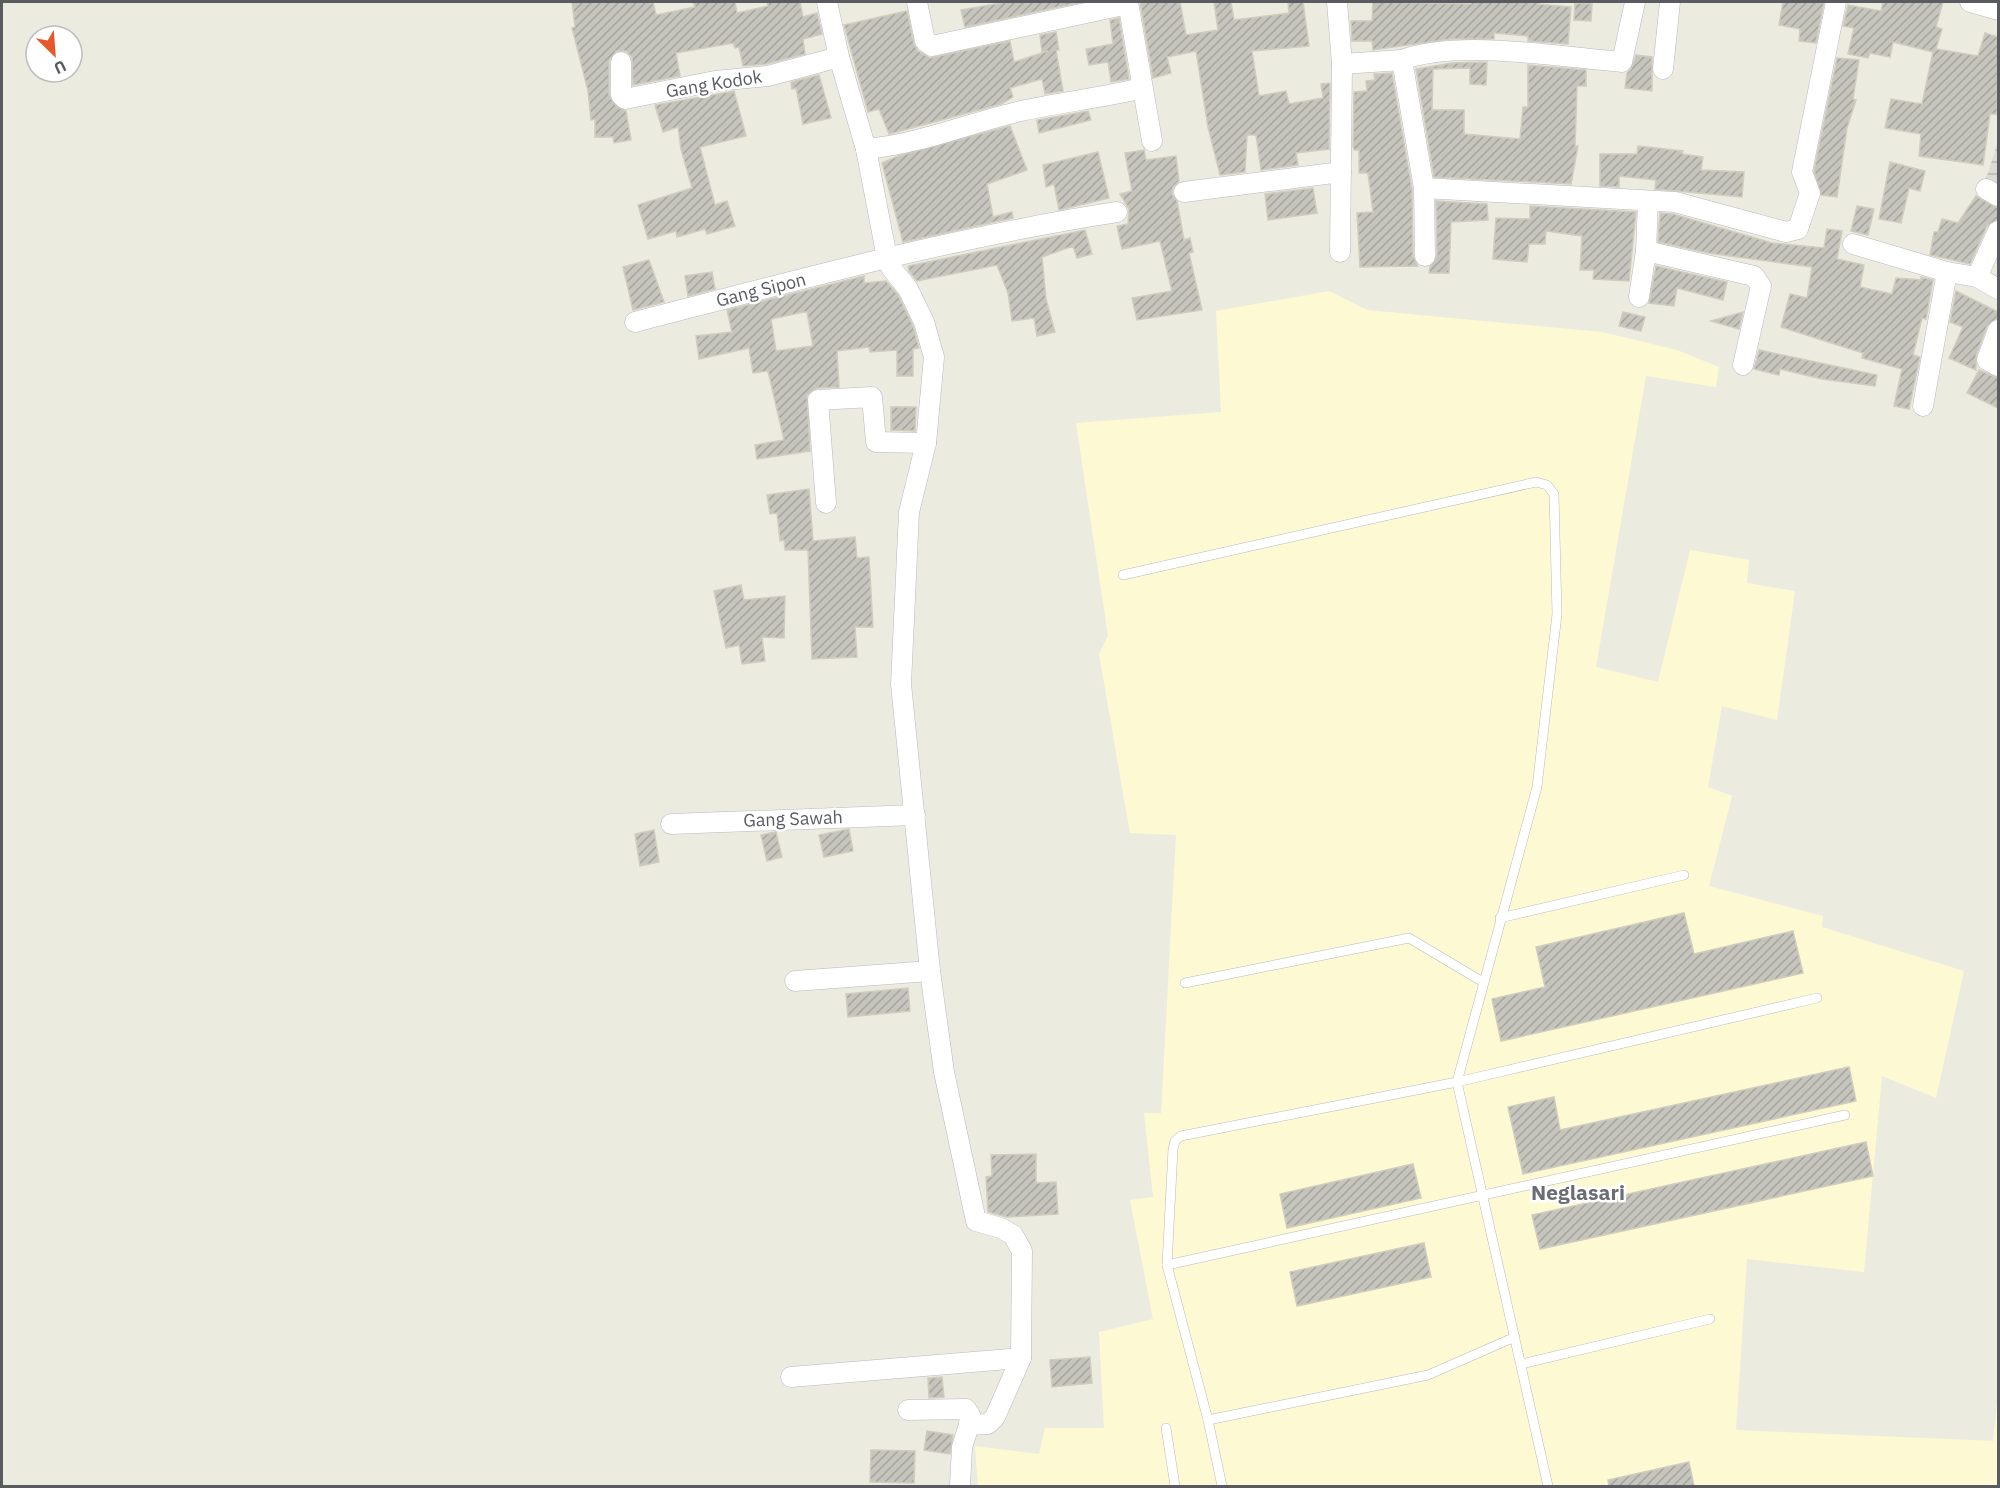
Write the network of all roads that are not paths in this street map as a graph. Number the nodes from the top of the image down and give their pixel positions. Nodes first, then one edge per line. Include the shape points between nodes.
1 (827, 2) edge
2 (917, 2) edge
3 (1337, 2) edge
4 (1635, 2) edge
5 (1670, 2) edge
6 (1836, 2) edge
7 (1970, 2) edge
8 (1128, 3) edge
9 (1998, 10) edge
10 (839, 57) junction
11 (1402, 60) junction
12 (621, 62) dead end
13 (1342, 64) junction
14 (1663, 69) dead end
15 (1142, 88) junction
16 (1152, 141) dead end
17 (866, 149) junction
18 (1341, 172) junction
19 (1424, 188) junction
20 (1184, 192) dead end
21 (1648, 202) junction
22 (1117, 212) dead end
23 (1998, 231) edge
24 (1853, 244) dead end
25 (1646, 251) junction
26 (1340, 252) dead end
27 (1425, 255) dead end
28 (887, 258) junction
29 (1947, 272) junction
30 (1977, 277) junction
31 (1998, 289) edge
32 (1639, 297) dead end
33 (635, 322) dead end
34 (1998, 330) edge
35 (1743, 365) dead end
36 (1998, 366) edge
37 (1923, 406) dead end
38 (926, 443) junction
39 (826, 502) dead end
40 (1123, 574) dead end
41 (915, 814) junction
42 (671, 824) dead end
43 (1684, 875) dead end
44 (1500, 918) junction
45 (930, 971) junction
46 (795, 981) dead end
47 (1483, 982) junction
48 (1185, 983) dead end
49 (1816, 998) dead end
50 (1457, 1082) junction
51 (1845, 1115) dead end
52 (1484, 1195) junction
53 (1167, 1265) junction
54 (1710, 1319) dead end
55 (1515, 1337) junction
56 (1021, 1358) junction
57 (1521, 1364) junction
58 (791, 1377) dead end
59 (908, 1410) dead end
60 (1208, 1420) junction
61 (969, 1425) junction
62 (1166, 1428) dead end
63 (960, 1486) edge
64 (1176, 1486) edge
65 (1222, 1486) edge
66 (1548, 1486) edge

1 - 10 street
2 - 8 street via 925,41 932,46
3 - 13 street
4 - 11 street via 1622,62 1474,50 1420,53
5 - 14 street
6 - 21 street via 1802,172 1810,194 1798,229 1786,232 1675,202
7 - 9 street
8 - 15 street
10 - 12 street, Gang Kodok via 768,76 715,81 625,99 621,96
10 - 17 street
11 - 13 street
11 - 19 street
13 - 18 street
15 - 16 street
15 - 17 street via 1021,111 896,146
17 - 28 street
18 - 20 street
18 - 26 street
19 - 21 street
19 - 27 street
21 - 25 street
22 - 28 street, Gang Sipon via 1055,221
23 - 30 street
24 - 29 street
25 - 32 street
25 - 35 street via 1759,280 1761,286
28 - 33 street, Gang Sipon
28 - 38 street via 924,322 934,357
29 - 30 street
29 - 37 street
30 - 31 street
34 - 36 street via 1987,360
38 - 39 street via 876,442 872,397 818,400
38 - 41 street via 909,512 901,684
40 - 44 lane via 1536,482 1547,485 1554,494 1557,614 1537,787
41 - 42 street, Gang Sawah
41 - 45 street
43 - 44 lane
44 - 47 lane
45 - 46 street
45 - 56 street via 944,1072 976,1221 1013,1235 1022,1251
47 - 48 lane via 1409,938
47 - 50 lane
49 - 50 lane
50 - 52 lane
50 - 53 lane via 1181,1136 1173,1149
51 - 52 lane
52 - 53 lane
52 - 55 lane
53 - 60 lane
54 - 57 lane
55 - 57 lane
55 - 60 lane via 1428,1375
56 - 58 street
56 - 61 street via 995,1417 988,1424
57 - 66 lane
59 - 61 street via 966,1409
60 - 65 lane
61 - 63 street via 962,1447
62 - 64 lane

